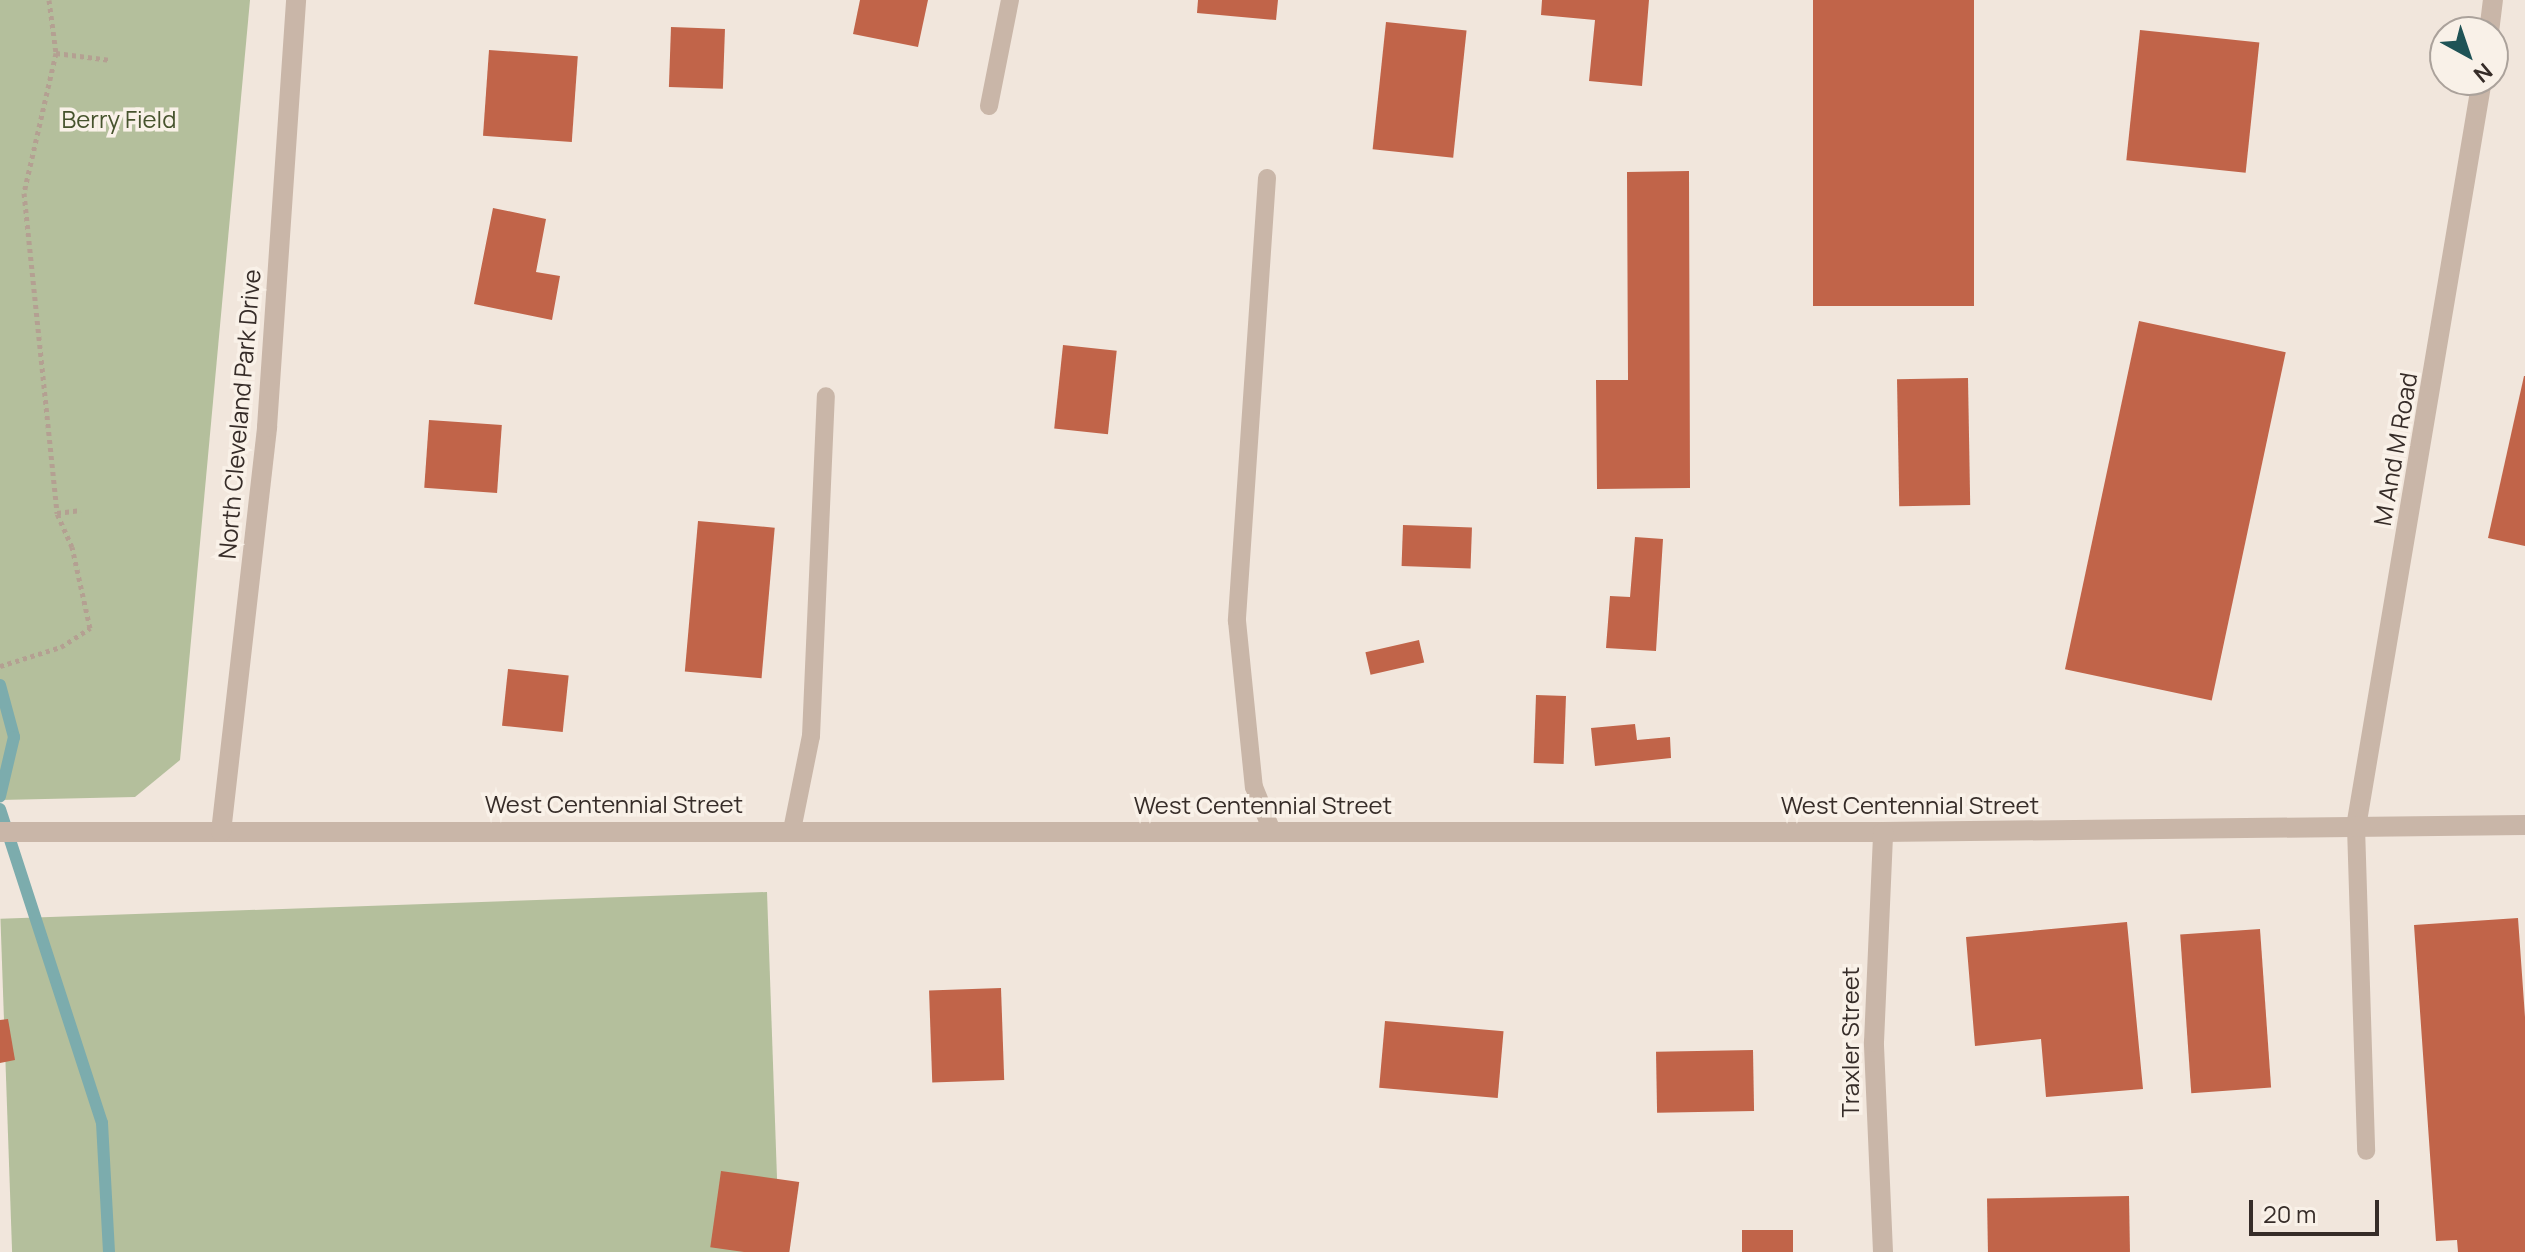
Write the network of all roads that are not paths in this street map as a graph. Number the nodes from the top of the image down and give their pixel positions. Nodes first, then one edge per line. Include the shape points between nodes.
1 (296, 0) edge
2 (1010, 0) edge
3 (2479, 96) edge
4 (989, 106) dead end
5 (1267, 178) dead end
6 (826, 396) dead end
7 (2525, 825) edge
8 (2356, 827) junction
9 (792, 830) junction
10 (1272, 831) junction
11 (0, 832) edge
12 (221, 832) junction
13 (1883, 832) junction
14 (2366, 1151) dead end
15 (1883, 1252) edge

1 - 12 street, North Cleveland Park Drive via 267,427
2 - 4 lane
3 - 8 street, M And M Road
5 - 10 lane via 1237,621 1254,787
6 - 9 lane via 811,736
7 - 8 street, West Centennial Street
8 - 13 street, West Centennial Street
8 - 14 lane
9 - 10 street, West Centennial Street
9 - 12 street, West Centennial Street
10 - 13 street, West Centennial Street
11 - 12 street, West Centennial Street
13 - 15 street, Traxler Street via 1874,1042

